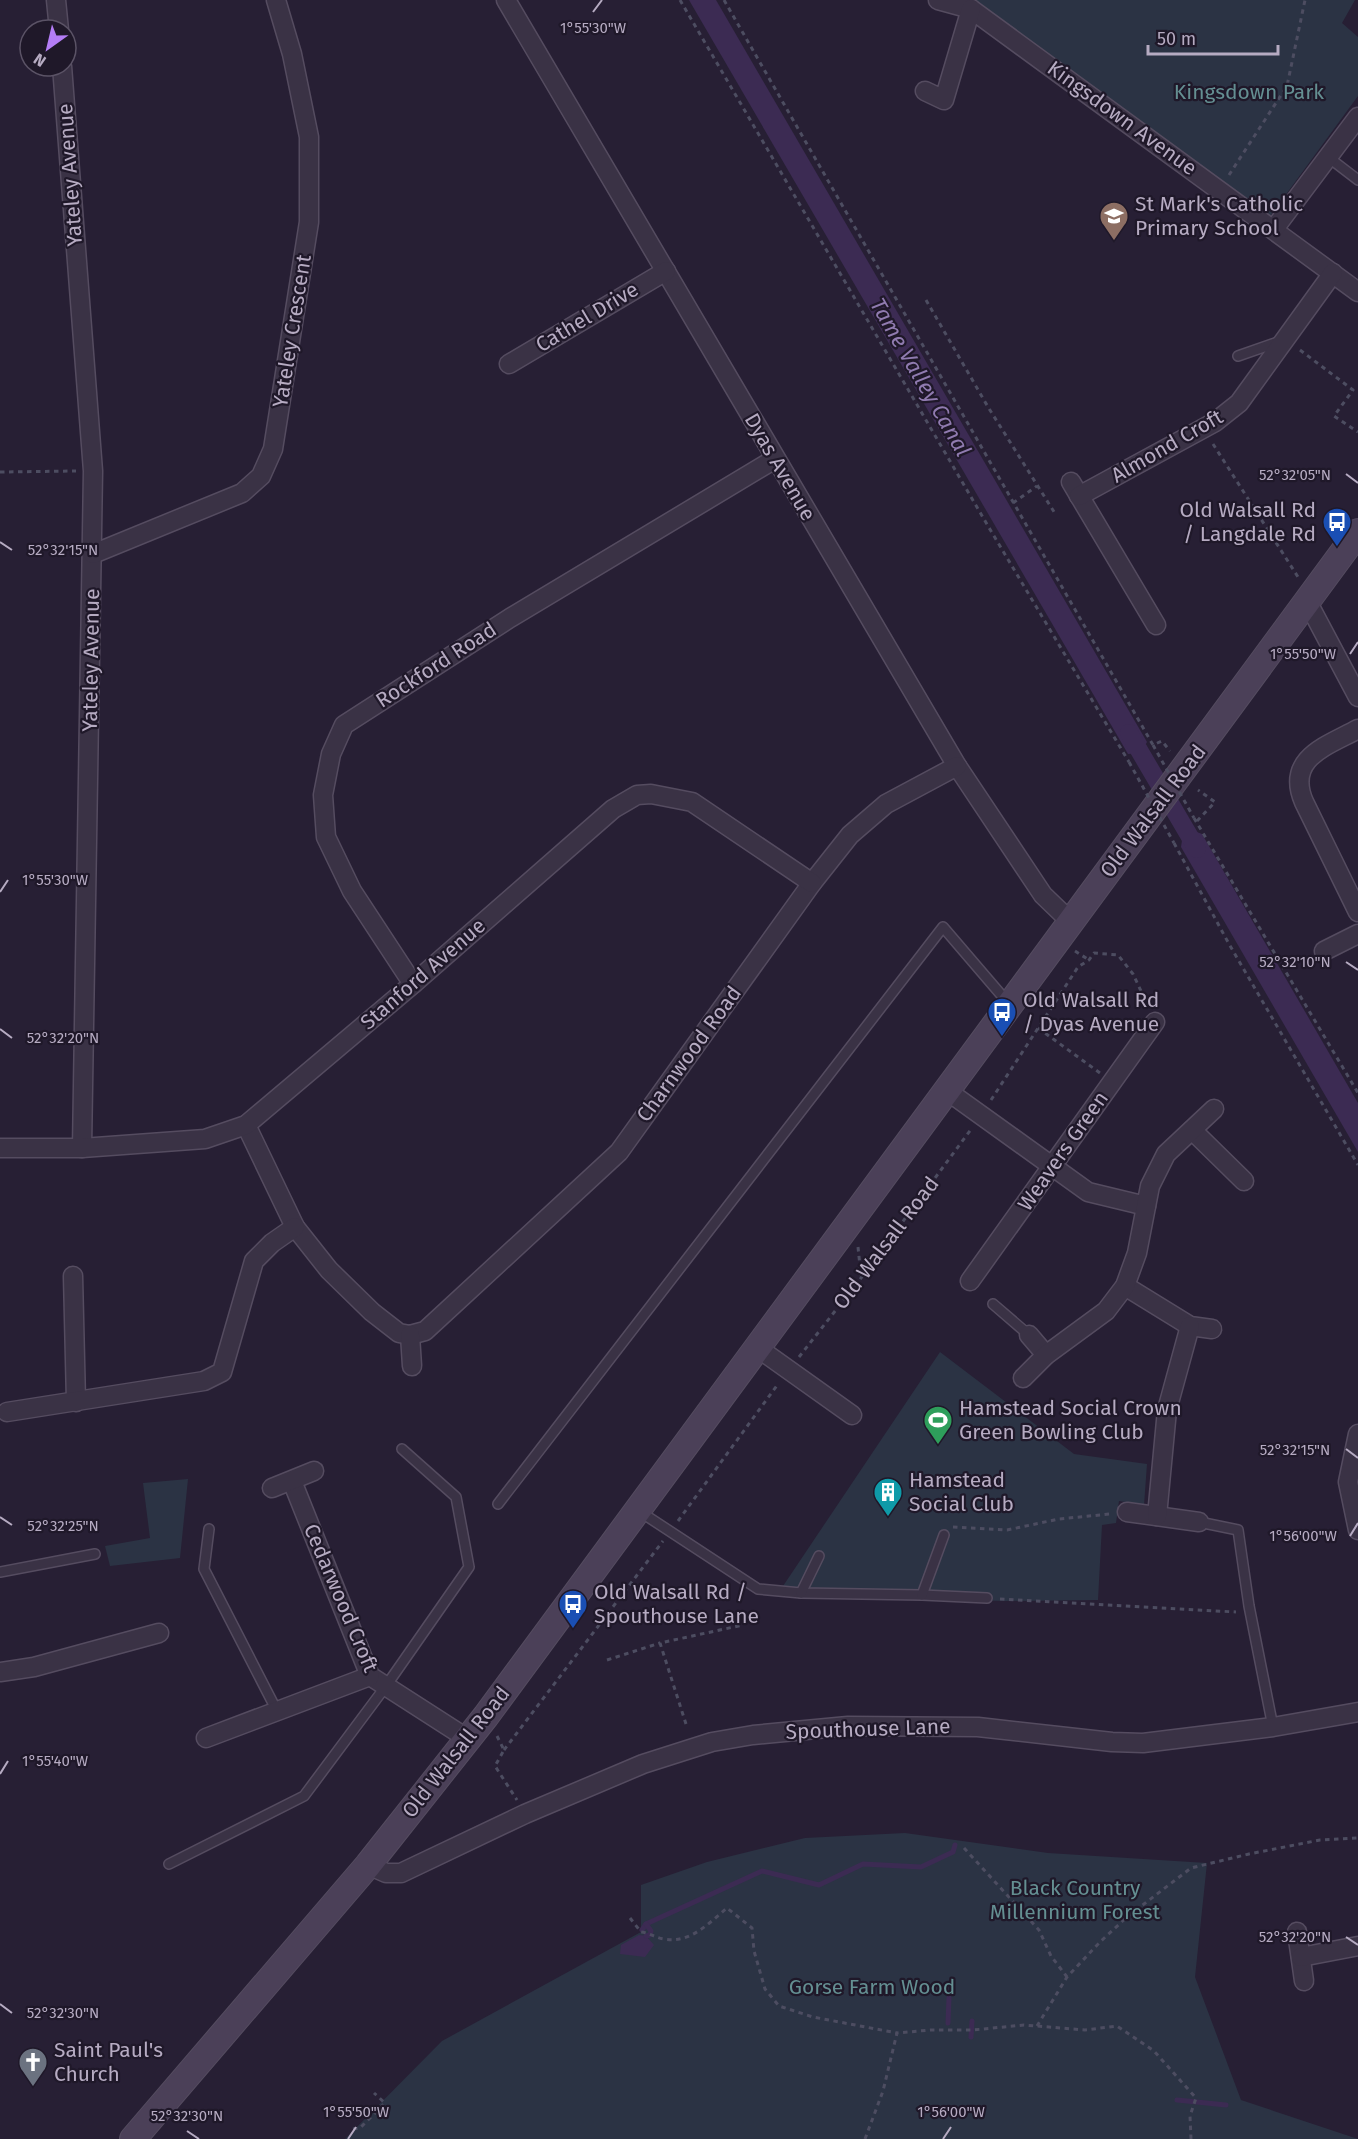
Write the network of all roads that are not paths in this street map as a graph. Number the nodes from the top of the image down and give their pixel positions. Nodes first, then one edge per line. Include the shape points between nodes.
1 (57, 0) edge
2 (276, 0) edge
3 (506, 0) edge
4 (938, 0) edge
5 (971, 9) junction
6 (58, 18) edge
7 (63, 78) edge
8 (925, 91) dead end
9 (1358, 117) edge
10 (1328, 157) junction
11 (1358, 180) edge
12 (1274, 229) junction
13 (666, 271) junction
14 (1333, 273) junction
15 (1358, 292) edge
16 (1286, 339) junction
17 (1238, 356) dead end
18 (509, 364) dead end
19 (775, 459) junction
20 (1358, 532) edge
21 (93, 554) junction
22 (1308, 599) junction
23 (1156, 625) dead end
24 (1358, 697) edge
25 (1358, 729) edge
26 (957, 766) junction
27 (812, 883) junction
28 (1358, 912) edge
29 (1070, 921) junction
30 (1358, 934) edge
31 (1324, 951) dead end
32 (413, 984) junction
33 (1009, 1004) junction
34 (1155, 1022) road end
35 (946, 1090) junction
36 (1214, 1109) dead end
37 (246, 1125) junction
38 (1192, 1130) junction
39 (0, 1148) edge
40 (82, 1148) junction
41 (1053, 1167) junction
42 (1244, 1181) dead end
43 (1146, 1206) junction
44 (296, 1227) junction
45 (73, 1276) dead end
46 (970, 1281) dead end
47 (1125, 1286) junction
48 (993, 1304) dead end
49 (1190, 1326) junction
50 (1212, 1329) dead end
51 (410, 1335) junction
52 (1029, 1335) joint
53 (758, 1348) junction
54 (1046, 1355) junction
55 (412, 1366) dead end
56 (1023, 1378) dead end
57 (76, 1402) junction
58 (7, 1412) dead end
59 (852, 1415) dead end
60 (1358, 1434) edge
61 (402, 1449) dead end
62 (314, 1471) dead end
63 (292, 1481) junction
64 (272, 1488) dead end
65 (498, 1504) dead end
66 (638, 1510) junction
67 (1127, 1512) road end
68 (1157, 1515) junction
69 (1199, 1522) joint
70 (209, 1529) dead end
71 (1358, 1530) edge
72 (944, 1535) road end
73 (95, 1554) dead end
74 (819, 1556) dead end
75 (0, 1572) edge
76 (801, 1593) junction
77 (922, 1594) junction
78 (987, 1598) road end
79 (159, 1633) dead end
80 (0, 1672) edge
81 (370, 1676) junction
82 (386, 1686) junction
83 (277, 1711) junction
84 (1358, 1712) edge
85 (1273, 1727) junction
86 (206, 1738) dead end
87 (468, 1739) junction
88 (169, 1864) dead end
89 (368, 1865) junction
90 (1297, 1932) dead end
91 (1358, 1946) edge
92 (1301, 1957) junction
93 (1304, 1981) dead end
94 (133, 2139) edge

1 - 6 street
2 - 21 street, Yateley Crescent via 309,137 309,222 273,449 261,476 242,493
3 - 13 street, Dyas Avenue
4 - 5 street, Kingsdown Avenue
5 - 8 street via 944,100
5 - 12 street, Kingsdown Avenue
7 - 21 street, Yateley Avenue via 93,471
9 - 10 street
10 - 11 lane
10 - 12 street
12 - 14 street, Kingsdown Avenue
13 - 18 street, Cathel Drive
13 - 19 street, Dyas Avenue
14 - 15 street, Kingsdown Avenue
14 - 16 street, Almond Croft
16 - 17 lane
16 - 23 street, Almond Croft via 1239,403 1215,422 1075,489
19 - 26 street, Dyas Avenue
19 - 32 street, Rockford Road via 510,618 344,724 331,754 323,795 326,837 352,891
20 - 22 main road, Old Walsall Road
21 - 40 street, Yateley Avenue
22 - 24 street
22 - 29 main road, Old Walsall Road
25 - 28 street via 1310,756 1302,766 1298,784
26 - 27 street, Charnwood Road via 886,804 850,835
26 - 29 street, Dyas Avenue via 1043,896
27 - 32 street, Stanford Avenue via 692,802 637,795 613,809
27 - 51 street, Charnwood Road via 619,1152 425,1332
29 - 33 main road, Old Walsall Road
30 - 31 street
32 - 37 street, Stanford Avenue
33 - 35 main road, Old Walsall Road
33 - 65 lane via 943,927
34 - 41 street, Weavers Green
35 - 41 street
35 - 53 main road, Old Walsall Road
36 - 38 street
37 - 40 street, Stanford Avenue via 205,1139
37 - 44 street
38 - 42 street
38 - 43 street via 1166,1154 1150,1186
39 - 40 street, Stanford Avenue
41 - 43 street via 1088,1192
41 - 46 street, Weavers Green
43 - 47 street via 1137,1253
44 - 51 street via 328,1270 372,1312 399,1333
44 - 57 street via 254,1261 222,1371 204,1381
45 - 57 street
47 - 49 street
47 - 54 street via 1106,1311
48 - 52 lane
49 - 50 street
49 - 68 street via 1167,1410
51 - 55 street
52 - 54 street
53 - 59 street
53 - 66 main road, Old Walsall Road
54 - 56 street
57 - 58 street
60 - 71 street via 1348,1482
61 - 82 lane via 456,1497 469,1567
62 - 63 street
63 - 64 street
63 - 81 street, Cedarwood Croft
66 - 76 lane via 758,1589
66 - 87 main road, Old Walsall Road
67 - 68 street
68 - 69 street
69 - 85 lane via 1238,1530
70 - 83 lane via 204,1569
72 - 77 lane
73 - 75 lane
74 - 76 lane
76 - 77 lane
77 - 78 lane
79 - 80 street via 34,1667
81 - 82 street, Cedarwood Croft
81 - 83 street
82 - 87 street, Cedarwood Croft
82 - 88 lane via 304,1796
83 - 86 street
84 - 85 street, Spouthouse Lane
85 - 89 street, Spouthouse Lane via 1143,1743 978,1726 848,1726 753,1735 712,1742 644,1764 525,1814 401,1873 386,1873
87 - 89 main road, Old Walsall Road
89 - 94 main road, Old Walsall Road
90 - 92 street
91 - 92 street
92 - 93 street

